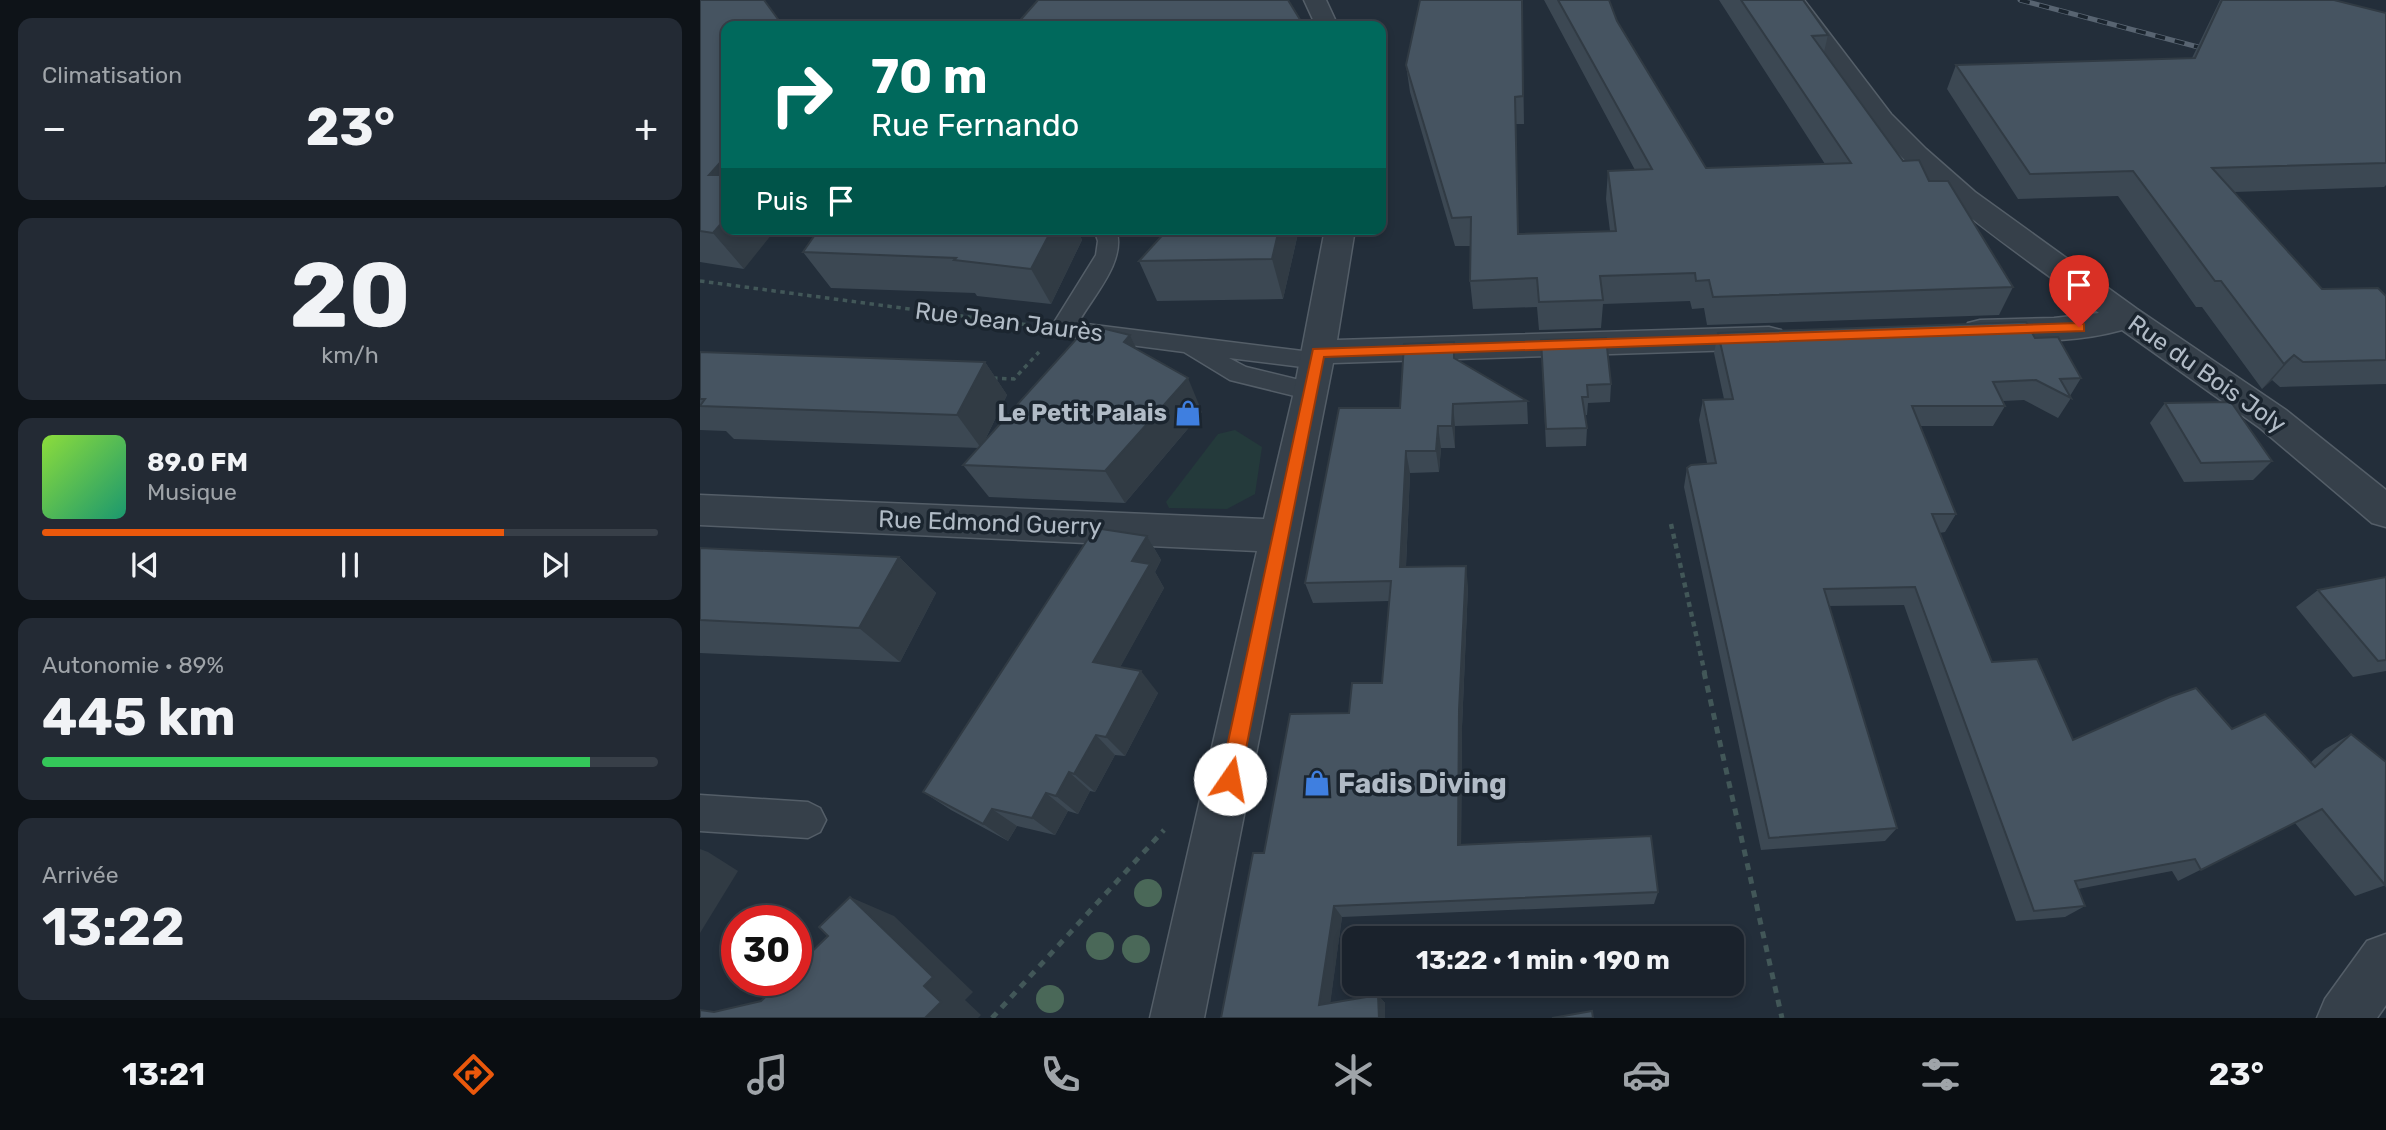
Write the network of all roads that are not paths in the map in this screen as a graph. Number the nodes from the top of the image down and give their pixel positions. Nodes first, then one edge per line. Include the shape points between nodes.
1 (1315, 0) edge
2 (1793, 0) edge
3 (1325, 21) edge
4 (1107, 235) edge
5 (1339, 235) edge
6 (2126, 317) junction
7 (1955, 331) edge
8 (1802, 337) edge
9 (1316, 368) junction
10 (700, 510) edge
11 (2386, 512) edge
12 (1280, 536) junction
13 (700, 813) edge
14 (808, 820) dead end
15 (2386, 960) edge
16 (1177, 1018) edge
17 (2344, 1018) edge

1 - 3 street
2 - 6 street, Rue du Bois Joly via 1882,120 1916,155 1965,198
4 - 9 lane, Rue Jean Jaurès via 1107,255 1062,329 1183,342 1239,374
5 - 9 street
6 - 7 street via 2079,327
6 - 11 street, Rue du Bois Joly via 2273,419
8 - 9 street
9 - 12 street
10 - 12 street, Rue Edmond Guerry
12 - 16 street
13 - 14 lane
15 - 17 street

